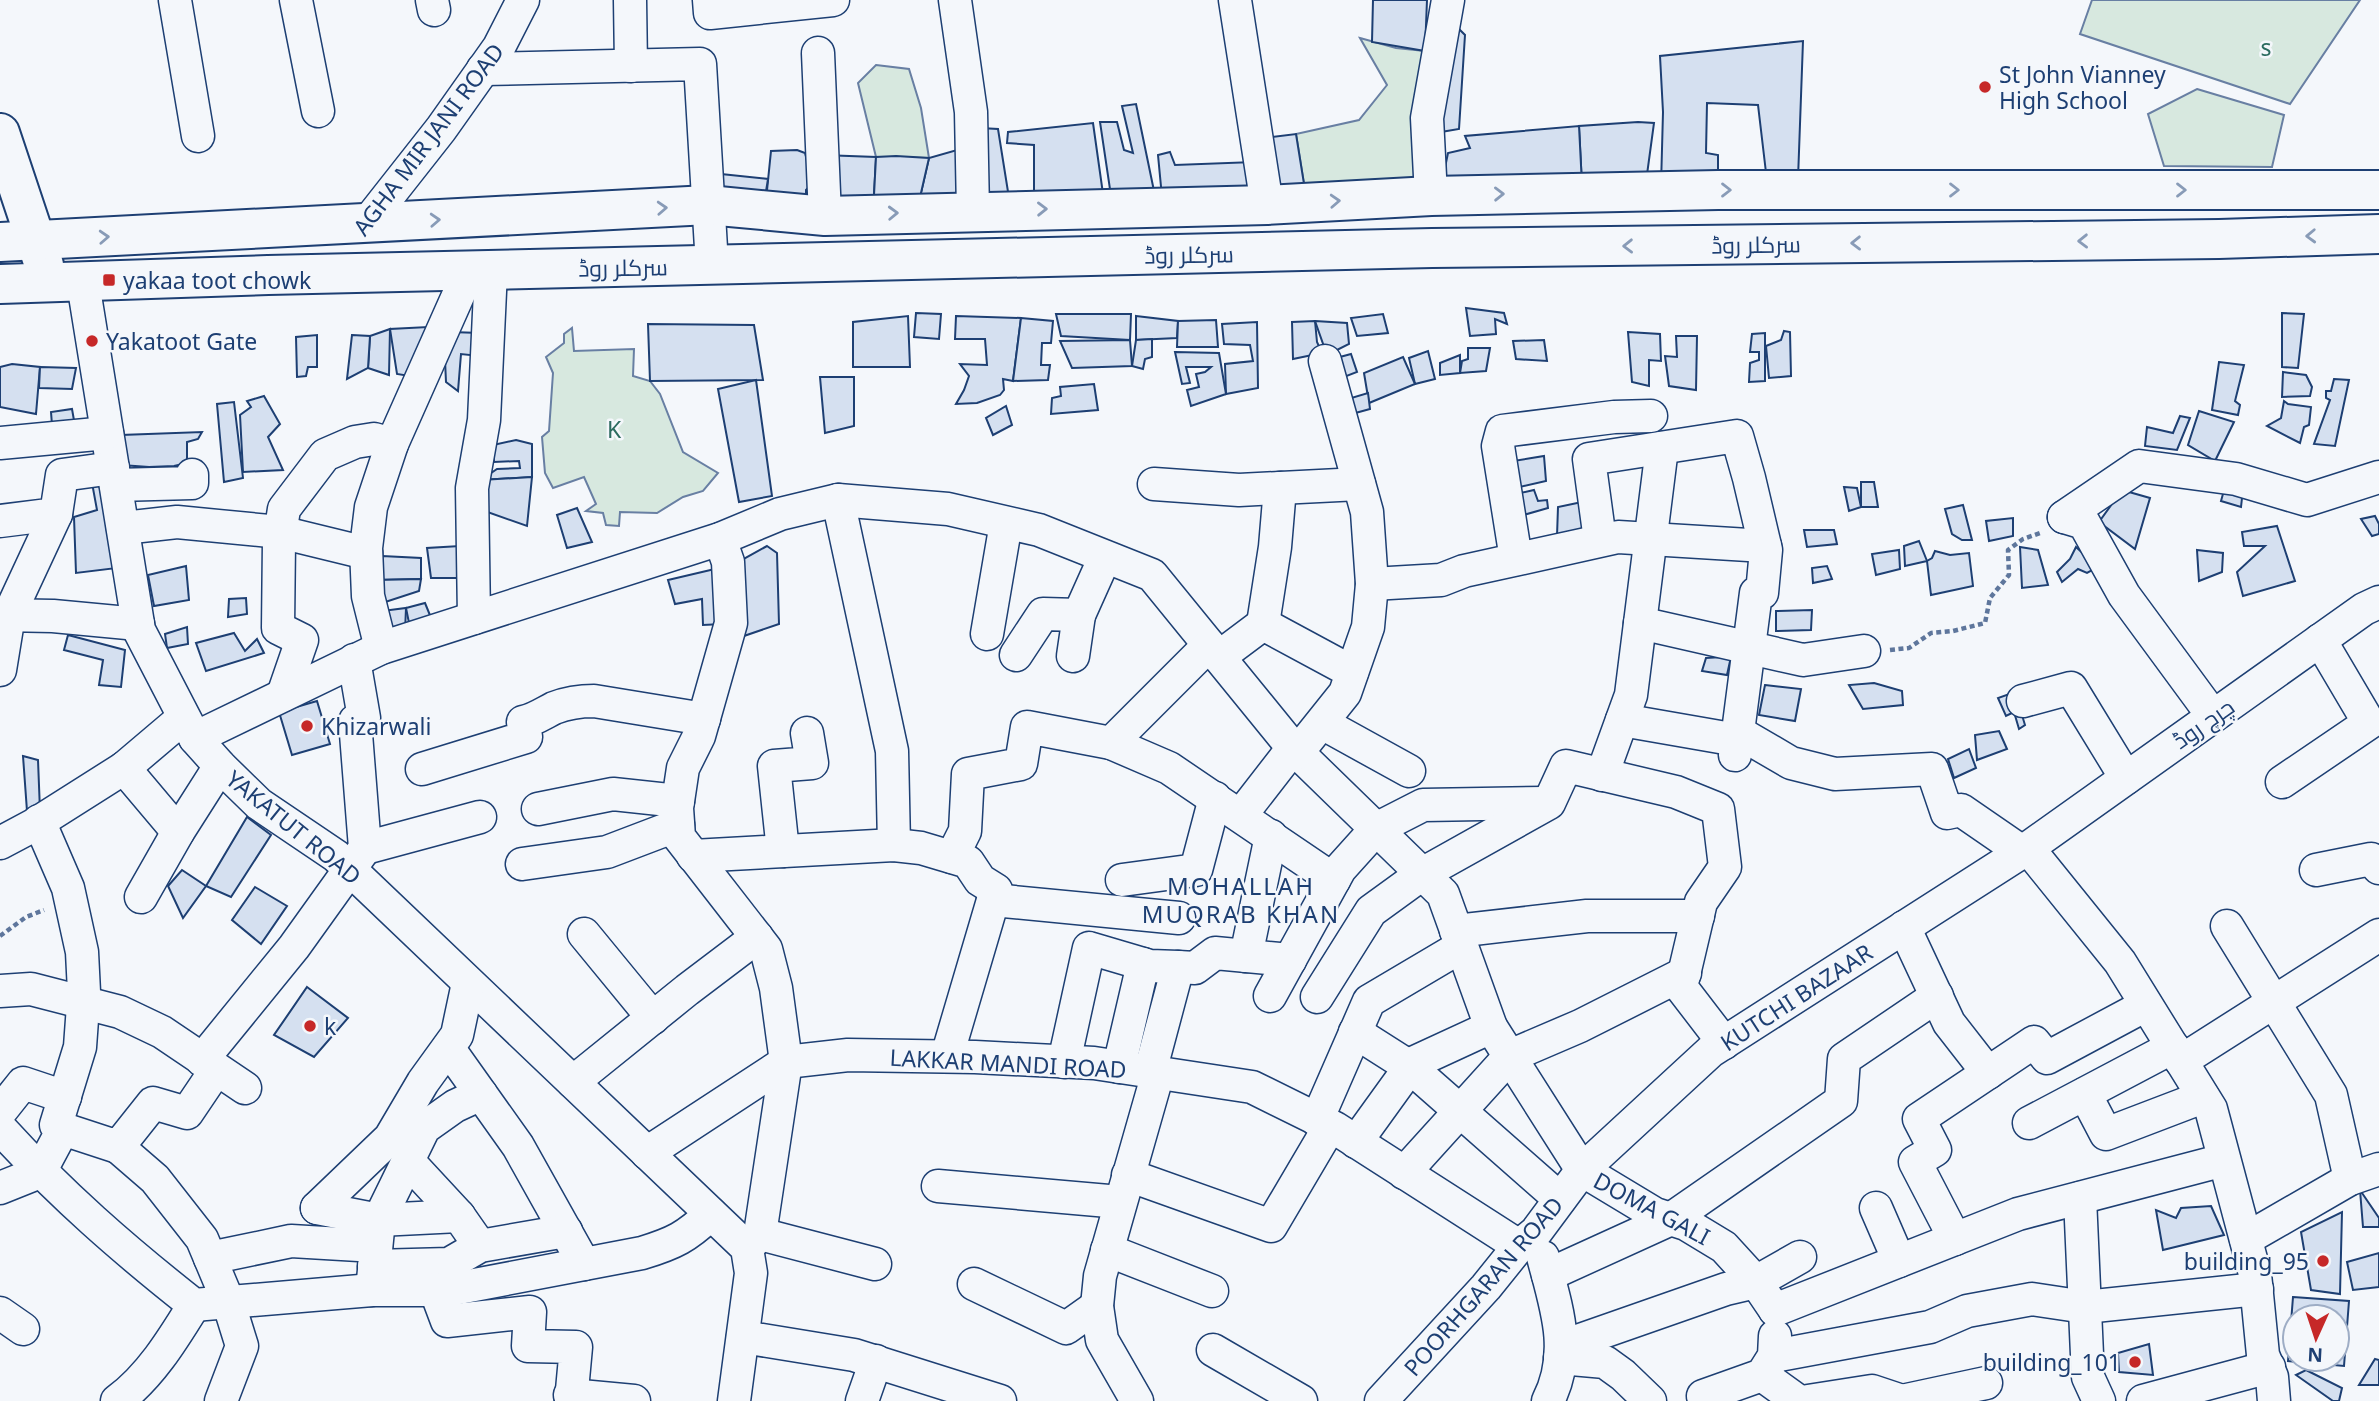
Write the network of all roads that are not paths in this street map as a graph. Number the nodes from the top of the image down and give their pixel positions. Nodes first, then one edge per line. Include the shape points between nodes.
1 (175, 0) edge
2 (296, 0) edge
3 (523, 0) edge
4 (630, 0) edge
5 (833, 0) edge
6 (954, 0) edge
7 (1235, 0) edge
8 (1448, 0) edge
9 (709, 7) edge
10 (818, 54) dead end
11 (631, 66) junction
12 (483, 69) junction
13 (318, 110) dead end
14 (0, 133) edge
15 (198, 136) dead end
16 (2379, 190) edge
17 (1430, 196) junction
18 (708, 205) junction
19 (1267, 205) junction
20 (973, 211) junction
21 (825, 216) junction
22 (367, 223) junction
23 (2379, 234) edge
24 (18, 242) edge
25 (1432, 248) junction
26 (712, 265) junction
27 (480, 271) junction
28 (327, 274) junction
29 (0, 284) edge
30 (66, 284) junction
31 (1325, 361) dead end
32 (1651, 416) dead end
33 (107, 433) junction
34 (0, 443) edge
35 (392, 444) junction
36 (1662, 448) junction
37 (192, 475) dead end
38 (114, 477) junction
39 (2379, 477) edge
40 (1154, 484) dead end
41 (1359, 484) junction
42 (1280, 488) junction
43 (838, 500) junction
44 (56, 514) junction
45 (0, 521) edge
46 (1006, 523) junction
47 (123, 528) junction
48 (280, 532) junction
49 (1650, 538) junction
50 (720, 539) junction
51 (1600, 540) junction
52 (1765, 546) junction
53 (366, 553) junction
54 (1105, 556) junction
55 (1516, 559) junction
56 (1372, 584) junction
57 (2379, 602) edge
58 (4, 615) edge
59 (1079, 615) junction
60 (474, 618) junction
61 (1640, 622) junction
62 (138, 624) junction
63 (1263, 624) junction
64 (987, 634) dead end
65 (2320, 640) junction
66 (1749, 646) junction
67 (1214, 651) junction
68 (1864, 651) road end
69 (368, 654) junction
70 (1016, 655) dead end
71 (1073, 656) dead end
72 (0, 670) edge
73 (1352, 672) junction
74 (283, 695) junction
75 (2023, 701) dead end
76 (2213, 716) junction
77 (704, 719) junction
78 (1622, 720) junction
79 (1322, 723) junction
80 (189, 728) junction
81 (807, 733) dead end
82 (1737, 742) junction
83 (1111, 743) junction
84 (1295, 751) junction
85 (220, 766) junction
86 (124, 768) junction
87 (422, 769) dead end
88 (1409, 771) dead end
89 (1602, 775) junction
90 (2126, 778) junction
91 (2281, 782) dead end
92 (1215, 798) junction
93 (1549, 803) junction
94 (538, 809) dead end
95 (678, 813) junction
96 (1241, 815) junction
97 (480, 817) dead end
98 (40, 821) junction
99 (1376, 829) junction
100 (178, 832) junction
101 (1271, 835) junction
102 (0, 843) edge
103 (894, 845) junction
104 (2025, 850) junction
105 (783, 851) junction
106 (693, 856) junction
107 (953, 857) junction
108 (358, 859) junction
109 (523, 864) dead end
110 (2379, 868) edge
111 (2316, 870) dead end
112 (1422, 874) junction
113 (1122, 880) dead end
114 (1334, 880) junction
115 (141, 897) dead end
116 (993, 900) junction
117 (1096, 909) junction
118 (1698, 915) junction
119 (1179, 918) dead end
120 (2227, 926) dead end
121 (1905, 927) junction
122 (584, 933) dead end
123 (2379, 935) edge
124 (757, 937) junction
125 (1459, 939) junction
126 (1089, 948) junction
127 (1245, 956) junction
128 (1290, 960) junction
129 (1143, 964) junction
130 (1178, 967) junction
131 (1685, 973) junction
132 (468, 983) junction
133 (0, 991) edge
134 (1270, 996) dead end
135 (1937, 996) junction
136 (1317, 997) dead end
137 (83, 1001) junction
138 (2274, 1002) junction
139 (2146, 1005) junction
140 (653, 1018) junction
141 (1491, 1027) junction
142 (1355, 1032) junction
143 (1724, 1043) junction
144 (449, 1049) junction
145 (2177, 1054) junction
146 (947, 1056) junction
147 (1510, 1056) junction
148 (786, 1062) junction
149 (1064, 1062) junction
150 (209, 1065) junction
151 (1410, 1067) junction
152 (1142, 1071) junction
153 (1988, 1073) junction
154 (573, 1083) junction
155 (245, 1088) dead end
156 (481, 1094) junction
157 (2085, 1094) junction
158 (65, 1097) junction
159 (2203, 1097) junction
160 (0, 1112) edge
161 (1459, 1112) junction
162 (2029, 1123) dead end
163 (0, 1128) edge
164 (63, 1129) junction
165 (1335, 1129) junction
166 (118, 1147) junction
167 (647, 1153) junction
168 (2224, 1160) junction
169 (408, 1161) junction
170 (1582, 1170) junction
171 (40, 1172) junction
172 (1404, 1173) junction
173 (2365, 1174) edge
174 (938, 1186) dead end
175 (0, 1188) edge
176 (1124, 1189) junction
177 (2080, 1198) junction
178 (1560, 1199) junction
179 (1876, 1208) dead end
180 (711, 1214) junction
181 (459, 1216) junction
182 (1671, 1219) junction
183 (566, 1231) junction
184 (1528, 1239) junction
185 (1955, 1239) junction
186 (2246, 1239) junction
187 (753, 1241) junction
188 (480, 1246) junction
189 (1107, 1250) junction
190 (375, 1255) junction
191 (1800, 1257) dead end
192 (210, 1258) junction
193 (1899, 1261) junction
194 (584, 1264) junction
195 (875, 1264) dead end
196 (1548, 1275) junction
197 (1756, 1282) junction
198 (974, 1284) dead end
199 (435, 1289) junction
200 (2257, 1289) junction
201 (1212, 1291) dead end
202 (228, 1301) junction
203 (194, 1305) junction
204 (1097, 1306) junction
205 (2085, 1307) junction
206 (1775, 1310) junction
207 (743, 1336) junction
208 (1213, 1350) dead end
209 (1561, 1352) junction
210 (876, 1361) junction
211 (1768, 1366) junction
212 (2269, 1367) junction
213 (1986, 1383) dead end
214 (1126, 1395) edge
215 (1703, 1396) dead end
216 (570, 1398) edge
217 (117, 1401) edge
218 (221, 1401) edge
219 (634, 1401) edge
220 (734, 1401) edge
221 (862, 1401) edge
222 (1000, 1401) edge
223 (1301, 1401) edge
224 (1381, 1401) edge
225 (1548, 1401) edge
226 (1650, 1401) edge
227 (1798, 1401) edge
228 (1808, 1401) edge
229 (1902, 1401) edge
230 (2099, 1401) edge
231 (2143, 1401) edge
232 (2274, 1401) edge

1 - 15 street
2 - 13 street
3 - 12 street, AGHA MIR JANI ROAD
4 - 11 street
5 - 9 street
6 - 20 street via 971,112
7 - 19 street
8 - 17 street via 1427,118
10 - 21 street
11 - 12 street
11 - 18 street via 700,64
12 - 22 street, AGHA MIR JANI ROAD
14 - 24 main road
17 -> 16 main road via 1718,190
19 -> 17 main road
17 - 25 main road
18 - 21 main road
22 -> 18 main road
18 - 26 street
20 -> 19 main road
21 -> 20 main road
24 -> 22 main road
22 - 28 main road, AGHA MIR JANI ROAD
23 -> 25 main road, سرکلر روڈ
24 - 30 main road
25 - 26 main road, سرکلر روڈ
26 - 27 main road, سرکلر روڈ
27 - 28 main road, سرکلر روڈ
27 - 35 street
27 - 60 street via 484,420 472,488
28 - 30 main road, سرکلر روڈ
29 - 30 main road, سرکلر روڈ
30 - 33 street, YAKATUT ROAD
31 - 41 street
32 - 55 street via 1502,431 1498,446
33 - 34 street
33 - 38 street, YAKATUT ROAD
35 - 48 street via 374,439 355,442 324,455 284,509
35 - 53 street via 371,507
36 - 49 street
36 - 51 street via 1589,459
36 - 52 street via 1737,436
37 - 38 street via 192,483
38 - 44 street via 62,475
38 - 47 street, YAKATUT ROAD
39 - 76 street via 2307,500 2236,479 2139,466 2064,517 2084,523 2124,595
40 - 42 street
41 - 42 street
41 - 56 street via 1367,512
42 - 63 street
43 - 46 street via 948,509
43 - 50 street via 780,514
43 - 103 street via 892,751
44 - 45 street
44 - 58 street
46 - 54 street via 1039,530
46 - 64 street
47 - 48 street via 177,523
47 - 62 street, YAKATUT ROAD
48 - 53 street
48 - 74 street via 278,628 302,640
49 - 51 street
49 - 52 street
49 - 61 street
50 - 60 street
50 - 77 street via 728,562 731,623
51 - 55 street
52 - 66 street via 1762,593 1756,593
53 - 69 street
54 - 59 street
54 - 67 street via 1152,575
55 - 56 street via 1441,580
56 - 73 street via 1368,626
57 - 65 street, چرچ روڈ
58 - 62 street
58 - 72 street
59 - 70 street via 1043,614
59 - 71 street
60 - 69 street
61 - 66 street
61 - 78 street via 1631,695
62 - 80 street, YAKATUT ROAD
63 - 67 street
63 - 73 street
65 - 76 street, چرچ روڈ
65 - 91 street via 2369,723
66 - 68 street via 1803,660
66 - 82 street
67 - 83 street
67 - 84 street
69 - 74 street
69 - 108 street via 364,719 355,721
73 - 79 street via 1345,693
74 - 80 street
75 - 90 street via 2071,688
76 - 90 street, چرچ روڈ
77 - 87 street via 577,701 523,722 526,737
77 - 95 street via 683,768
78 - 82 street
78 - 89 street
79 - 84 street
79 - 88 street
80 - 85 street, YAKATUT ROAD
80 - 86 street
81 - 105 street via 811,763 774,766
82 - 104 street via 1835,774 1932,769 1947,813 1961,810
83 - 92 street via 1169,768
83 - 107 street via 1027,727 1021,764 968,774 965,831
84 - 96 street
84 - 99 street
85 - 100 street
85 - 108 street, YAKATUT ROAD via 259,804 336,856
86 - 98 street
86 - 100 street
89 - 93 street via 1566,766
89 - 118 street via 1676,792 1718,809 1725,867 1701,902
90 - 104 street, چرچ روڈ
92 - 96 street
92 - 113 street via 1196,870
93 - 99 street via 1423,805
93 - 112 street
94 - 95 street via 613,794
95 - 106 street via 678,837
95 - 109 street via 607,852
96 - 101 street
97 - 108 street
98 - 102 street
98 - 137 street via 70,899 81,946
99 - 112 street
99 - 114 street
100 - 115 street
101 - 114 street
101 - 127 street
103 - 105 street
103 - 107 street
104 - 121 street, KUTCHI BAZAAR
104 - 139 street via 2120,962
105 - 106 street
106 - 124 street
107 - 116 street via 968,862 980,880 996,890
108 - 132 street, YAKATUT ROAD
108 - 150 street
110 - 111 street via 2371,859
112 - 125 street via 1443,894
112 - 136 street via 1371,911
114 - 128 street
116 - 117 street
116 - 146 street
117 - 119 street
117 - 126 street
118 - 125 street via 1587,916
118 - 131 street
120 - 138 street
121 - 135 street
121 - 143 street, KUTCHI BAZAAR
122 - 140 street
123 - 138 street
124 - 140 street
124 - 148 street via 766,949 776,988
125 - 141 street
125 - 142 street via 1368,1001
126 - 129 street
126 - 149 street
127 - 128 street
127 - 130 street via 1215,953 1195,968
128 - 134 street
129 - 130 street
129 - 152 street
130 - 152 street
131 - 143 street via 1681,987
131 - 147 street
132 - 144 street via 457,1035
132 - 154 street, YAKATUT ROAD
133 - 137 street via 32,989
135 - 153 street via 1949,1023
135 - 182 street via 1844,1059 1841,1101
137 - 150 street via 162,1032
137 - 158 street via 80,1047
138 - 145 street
138 - 173 street via 2331,1096
139 - 145 street
139 - 153 street via 2047,1058 2034,1042
140 - 154 street
141 - 147 street
141 - 151 street
142 - 151 street
142 - 165 street
143 - 170 street, KUTCHI BAZAAR
144 - 156 street
144 - 190 street via 390,1138 317,1208
145 - 157 street
145 - 159 street
146 - 148 street, LAKKAR MANDI ROAD via 848,1055
146 - 149 street, LAKKAR MANDI ROAD
147 - 161 street
147 - 170 street
148 - 167 street, LAKKAR MANDI ROAD
148 - 187 street
149 - 152 street, LAKKAR MANDI ROAD
150 - 155 street
150 - 166 street via 187,1113 153,1103
151 - 161 street
151 - 165 street
152 - 165 street, LAKKAR MANDI ROAD via 1252,1087
152 - 176 street
153 - 185 street via 1919,1119 1935,1150 1915,1162
154 - 167 street, YAKATUT ROAD
156 - 169 street via 424,1128
156 - 183 street via 518,1146
157 - 159 street via 2106,1135
157 - 162 street
158 - 160 street via 23,1083
158 - 164 street via 56,1125
159 - 168 street via 2211,1109
161 - 172 street
161 - 178 street
163 - 171 street
164 - 166 street
164 - 171 street
165 - 172 street, LAKKAR MANDI ROAD
165 - 176 street via 1271,1226
166 - 192 street via 155,1179 202,1239
167 - 180 street, YAKATUT ROAD
168 - 177 street
168 - 186 street
169 - 181 street
169 - 190 street
170 - 178 street, POORHGARAN ROAD
170 - 182 street, DOMA GALI
171 - 175 street
171 - 203 street via 124,1250
172 - 184 street, LAKKAR MANDI ROAD
173 - 186 street
174 - 176 street
176 - 189 street
177 - 185 street via 2018,1214
177 - 205 street
178 - 184 street, POORHGARAN ROAD
179 - 193 street
180 - 187 street, YAKATUT ROAD
180 - 194 street via 674,1244
181 - 188 street
181 - 190 street
182 - 196 street
182 - 197 street, DOMA GALI via 1724,1247
183 - 188 street
183 - 194 street
184 - 196 street
184 - 224 street, POORHGARAN ROAD
185 - 193 street
186 - 200 street
187 - 195 street
187 - 207 street
188 - 190 street via 449,1264
189 - 201 street
189 - 204 street
190 - 192 street via 291,1241
190 - 199 street
190 - 202 street
191 - 197 street
192 - 202 street
193 - 206 street
194 - 199 street
196 - 209 street via 1558,1313
197 - 206 street, DOMA GALI
197 - 209 street via 1726,1289
198 - 204 street via 1066,1328
199 - 216 street via 447,1321 530,1312 528,1346 576,1346
200 - 205 street
200 - 212 street via 2263,1355
202 - 203 street
202 - 218 street via 242,1346
203 - 217 street via 151,1367
204 - 214 street via 1102,1340
205 - 211 street via 2032,1299 1967,1311 1930,1327
205 - 230 street via 2088,1377
206 - 211 street
207 - 210 street
207 - 220 street
208 - 223 street
209 - 225 street
209 - 226 street via 1605,1363
210 - 221 street
210 - 222 street
211 - 215 street
211 - 227 street
212 - 231 street
212 - 232 street
213 - 229 street
216 - 219 street
228 - 229 street via 1872,1391

